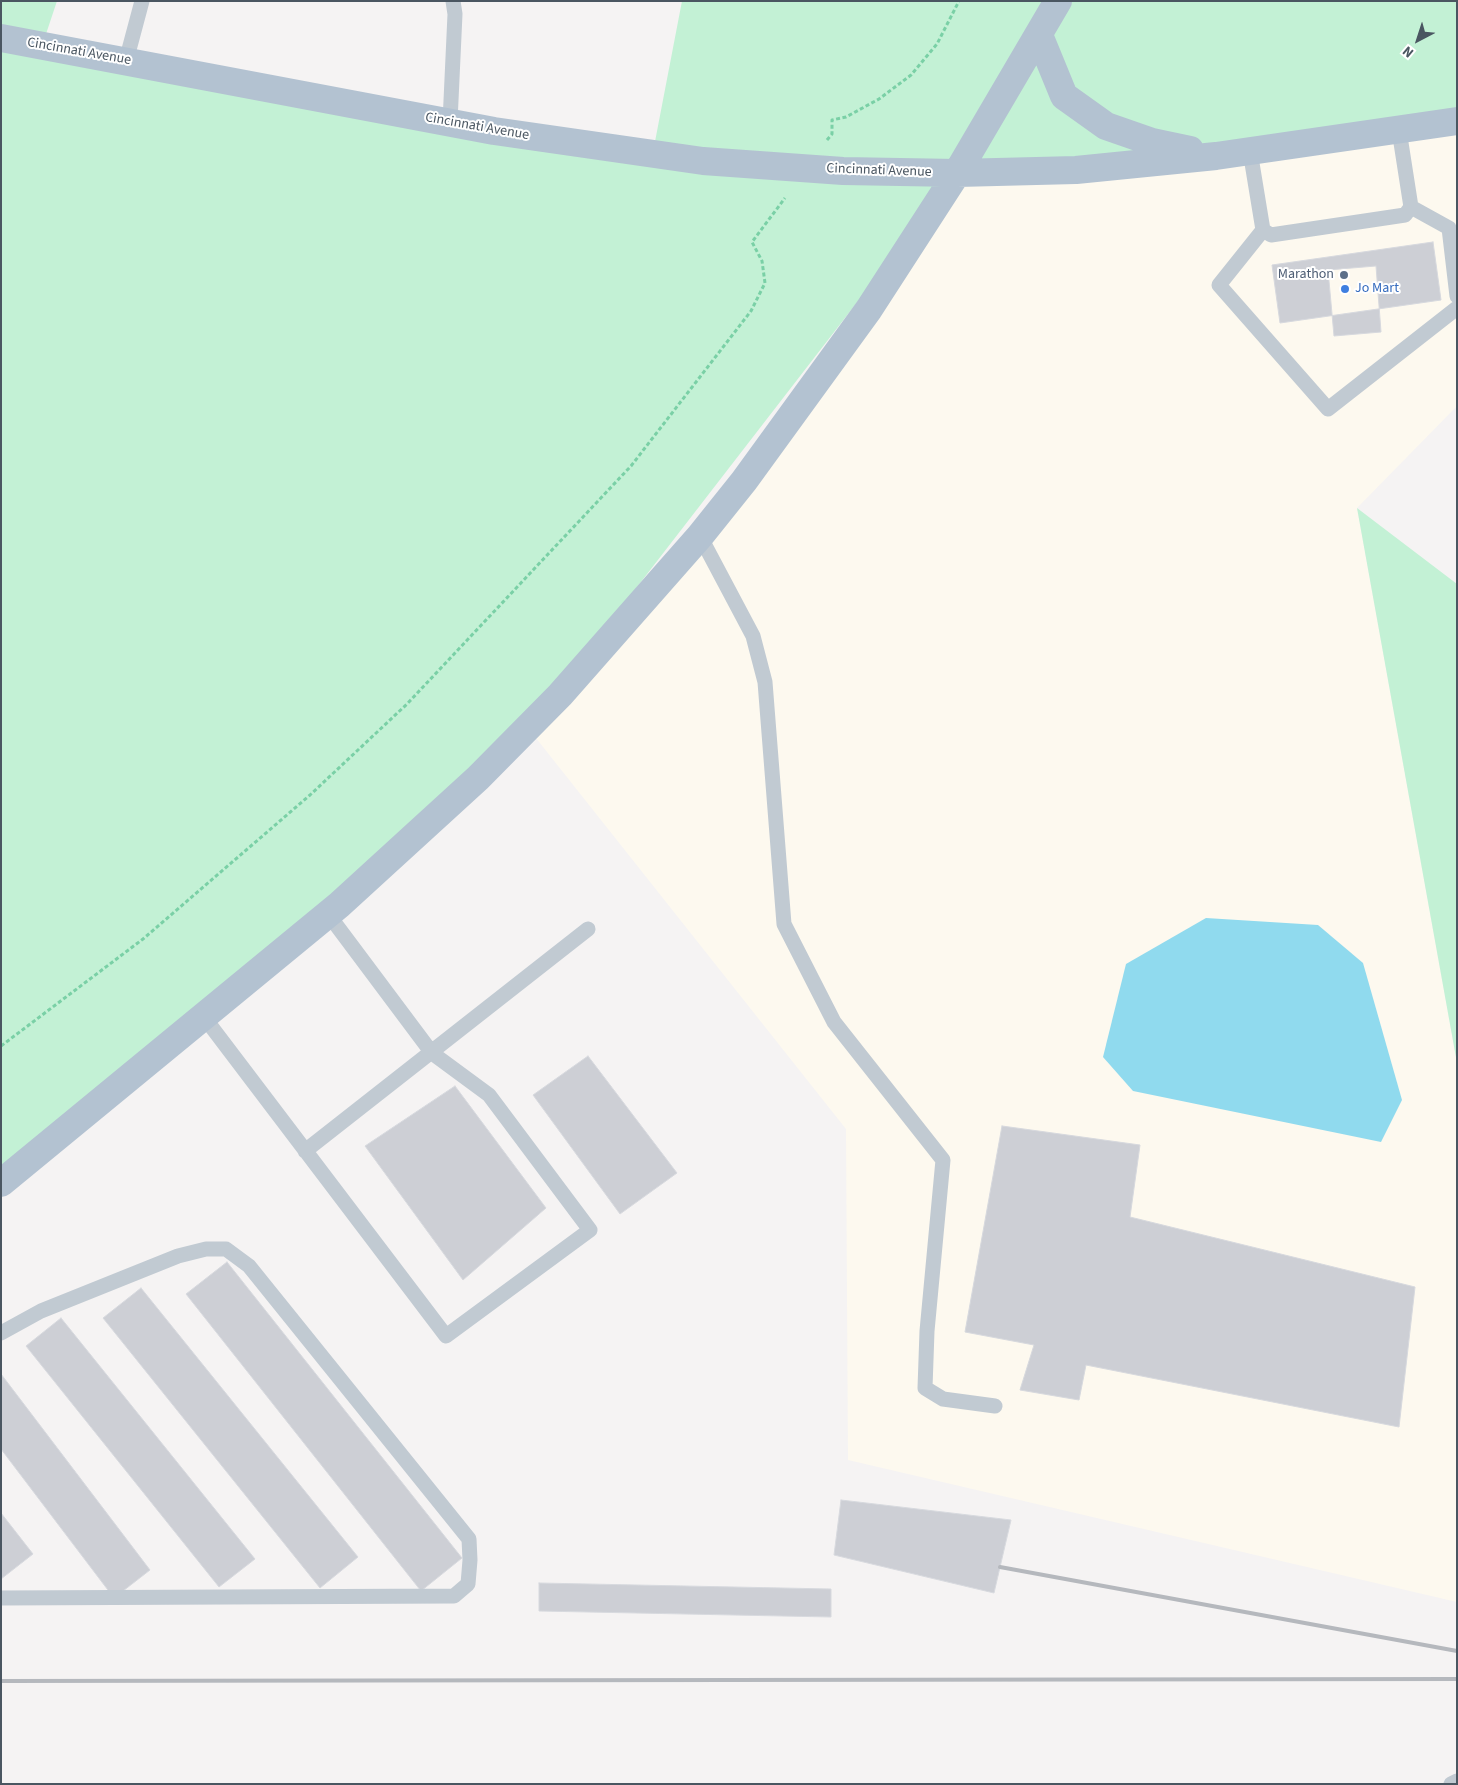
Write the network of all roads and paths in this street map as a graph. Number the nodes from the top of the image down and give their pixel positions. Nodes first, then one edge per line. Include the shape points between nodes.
1 (142, 1) edge
2 (453, 1) edge
3 (959, 1) edge
4 (1058, 1) edge
5 (1039, 35) junction
6 (1, 38) edge
7 (126, 60) junction
8 (1457, 121) edge
9 (450, 122) junction
10 (1399, 130) junction
11 (1250, 151) junction
12 (1216, 156) junction
13 (806, 168) junction
14 (958, 173) junction
15 (1411, 207) junction
16 (1263, 230) junction
17 (1457, 296) edge
18 (1457, 308) edge
19 (700, 536) junction
20 (328, 914) junction
21 (588, 929) dead end
22 (204, 1017) junction
23 (1, 1046) edge
24 (432, 1053) junction
25 (305, 1151) junction
26 (1, 1184) edge
27 (1, 1333) edge
28 (995, 1406) dead end
29 (1, 1598) edge
30 (1457, 1781) edge
31 (1450, 1784) edge

1 - 7 lane
2 - 9 lane
3 - 13 path via 937,44 911,75 879,99 846,117 832,120 832,134
4 - 5 main road
5 - 12 main road via 1064,96 1106,126 1152,142
5 - 14 main road
6 - 7 main road, Cincinnati Avenue
7 - 9 main road, Cincinnati Avenue
8 - 10 main road, Cincinnati Avenue
9 - 13 main road, Cincinnati Avenue via 703,161
10 - 11 main road, Cincinnati Avenue
10 - 15 lane
11 - 12 main road, Cincinnati Avenue
11 - 16 lane
12 - 14 main road, Cincinnati Avenue via 1076,170
13 - 14 main road, Cincinnati Avenue
13 - 23 path via 752,242 762,260 765,283 751,311 631,466 407,704 310,795 143,939
14 - 19 main road via 869,309
15 - 16 lane via 1405,215 1271,235
15 - 17 lane via 1449,228
16 - 18 lane via 1220,285 1328,409
19 - 20 main road via 560,695 502,754
19 - 28 lane via 753,636 765,682 784,924 834,1022 943,1160 925,1388 943,1399
20 - 22 main road
20 - 24 lane
21 - 24 lane
22 - 25 lane
22 - 26 main road
24 - 25 lane
24 - 25 lane via 488,1094 590,1230 446,1336
27 - 29 lane via 41,1311 178,1256 226,1248 249,1266 469,1539 470,1560 468,1584 454,1596
30 - 31 lane

